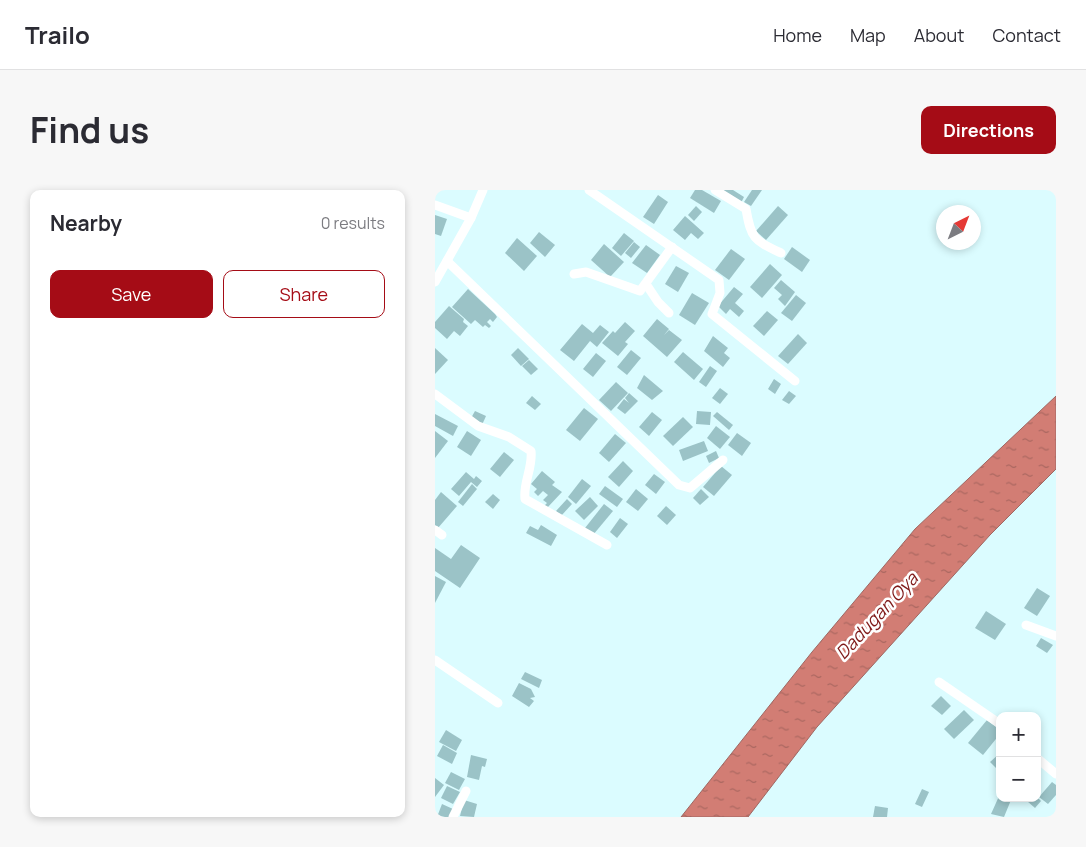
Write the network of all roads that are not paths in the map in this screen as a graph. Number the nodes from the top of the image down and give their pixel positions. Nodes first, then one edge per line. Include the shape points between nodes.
1 (483, 190) edge
2 (589, 190) edge
3 (715, 190) edge
4 (435, 205) edge
5 (471, 218) junction
6 (672, 247) junction
7 (781, 253) dead end
8 (447, 261) junction
9 (575, 274) dead end
10 (435, 282) edge
11 (646, 284) junction
12 (669, 313) dead end
13 (795, 381) dead end
14 (435, 394) edge
15 (723, 460) dead end
16 (607, 545) dead end
17 (1026, 625) dead end
18 (1056, 636) edge
19 (435, 660) edge
20 (939, 682) dead end
21 (498, 703) dead end
22 (996, 721) edge
23 (1041, 761) edge
24 (1056, 774) edge
25 (466, 791) dead end
26 (453, 817) edge

1 - 5 street
2 - 6 street
3 - 7 street via 746,209 750,232 757,242
4 - 5 street
5 - 8 street
6 - 11 street
6 - 13 street via 719,280 720,293 712,314
8 - 10 street
8 - 15 street via 679,485 690,488
9 - 11 street via 586,272 640,291
11 - 12 street
14 - 16 street via 478,426 509,437 531,450 525,499
17 - 18 street
19 - 21 street
20 - 22 street
23 - 24 street
25 - 26 street

